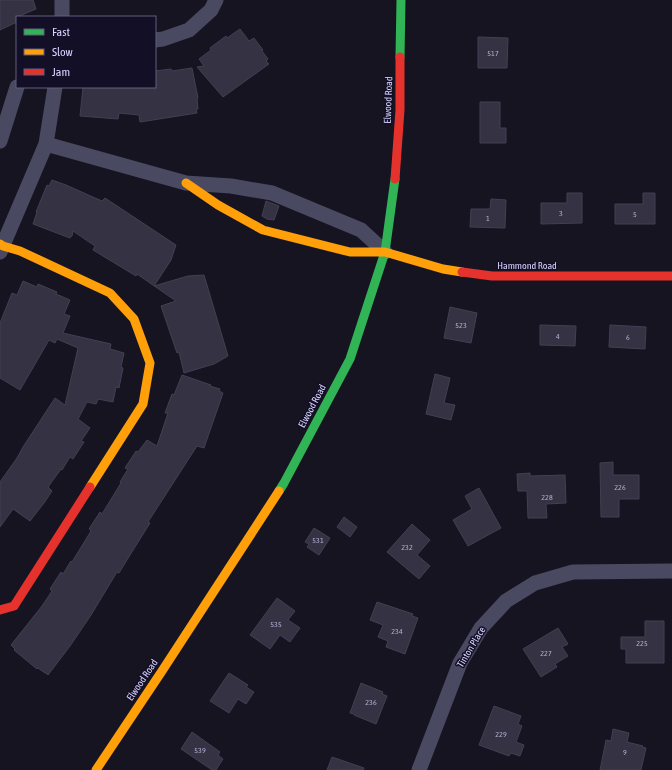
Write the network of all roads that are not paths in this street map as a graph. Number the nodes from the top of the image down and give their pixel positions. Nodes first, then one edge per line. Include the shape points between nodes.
1 (62, 0) edge
2 (216, 0) edge
3 (400, 0) edge
4 (62, 16) edge
5 (156, 40) edge
6 (17, 88) edge
7 (55, 88) edge
8 (0, 141) edge
9 (46, 144) junction
10 (186, 183) junction
11 (1, 247) edge
12 (385, 252) junction
13 (672, 276) edge
14 (672, 571) edge
15 (0, 610) edge
16 (96, 770) edge
17 (419, 770) edge

1 - 4 street
2 - 5 street via 211,10 189,30
3 - 12 street, Elwood Road via 400,110 395,178
6 - 8 street
7 - 9 street
9 - 10 street
9 - 11 street
10 - 12 street, Hammond Road via 218,205 263,230 350,252
10 - 12 street via 231,186 272,193 361,230
11 - 15 street via 20,251 110,293 134,318 150,363 144,404 14,606
12 - 13 street, Hammond Road via 443,269 492,276
12 - 16 street, Elwood Road via 350,358 284,482
14 - 17 street, Tinton Place via 573,572 535,583 506,601 481,628 460,663

